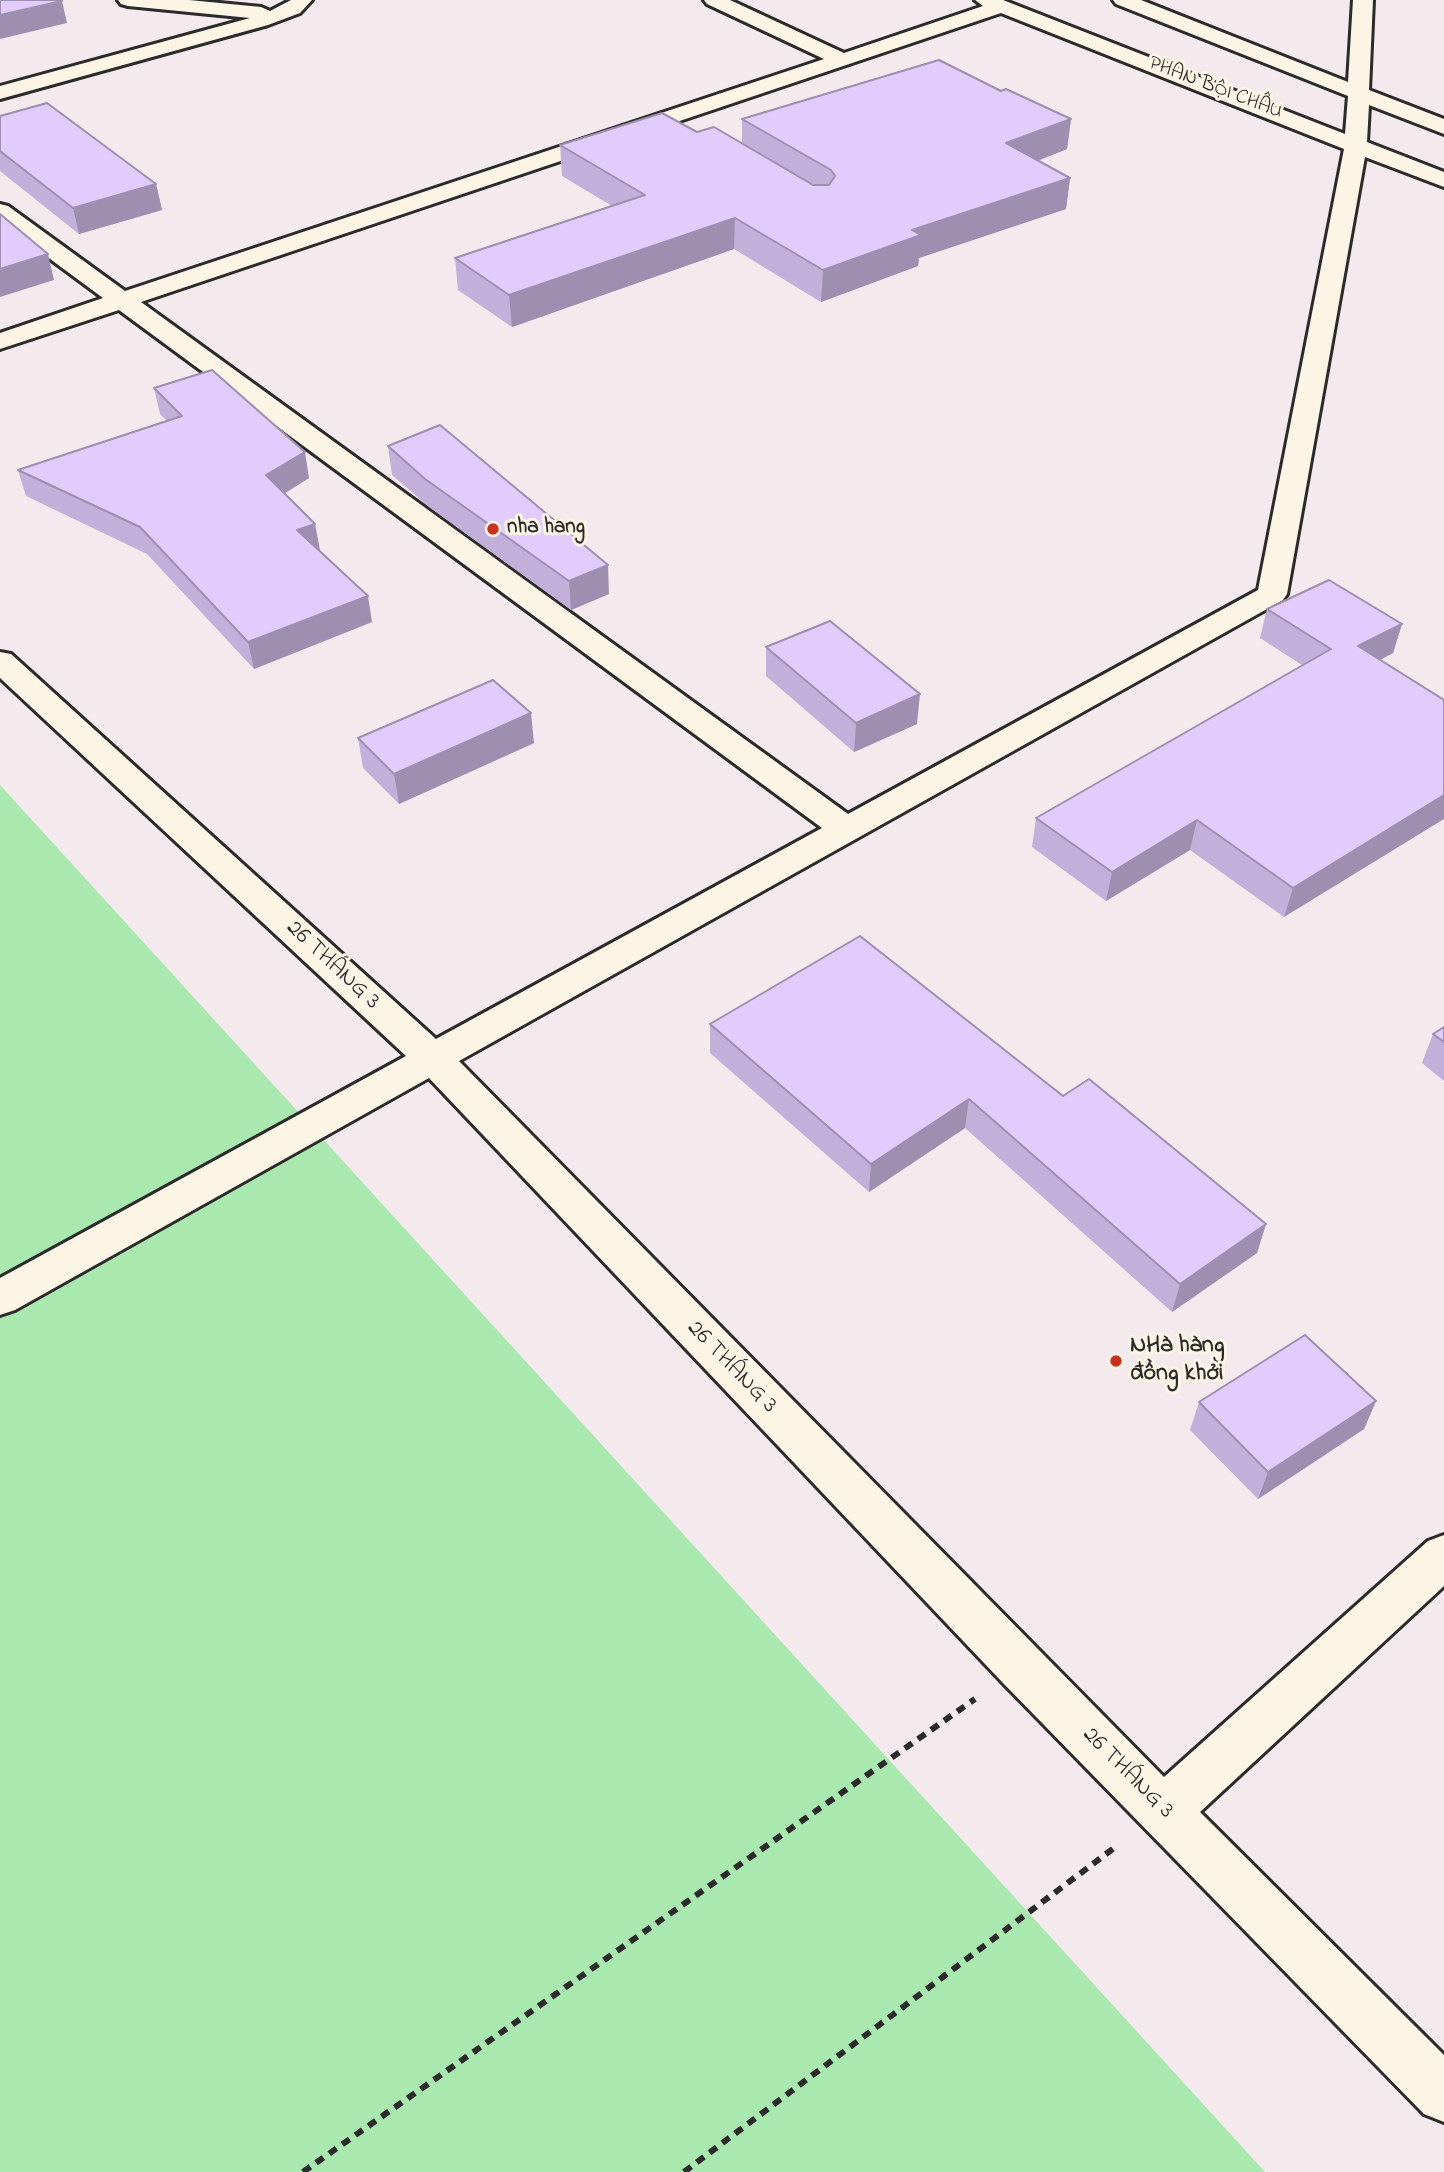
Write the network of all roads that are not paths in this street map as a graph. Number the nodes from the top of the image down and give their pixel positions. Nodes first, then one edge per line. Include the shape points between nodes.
1 (128, 0) edge
2 (302, 0) edge
3 (714, 0) edge
4 (1123, 0) edge
5 (1363, 0) edge
6 (993, 4) edge
7 (278, 15) junction
8 (841, 59) junction
9 (0, 93) edge
10 (1357, 93) junction
11 (667, 117) junction
12 (1444, 127) edge
13 (691, 131) edge
14 (1356, 143) junction
15 (1444, 180) edge
16 (0, 211) edge
17 (120, 300) junction
18 (0, 341) edge
19 (0, 661) edge
20 (847, 830) junction
21 (434, 1059) junction
22 (0, 1298) edge
23 (1444, 1556) edge
24 (1164, 1811) junction
25 (1444, 2094) edge

1 - 7 street
2 - 7 street
3 - 8 street
4 - 10 street, PHAN BỘI CHÂU
5 - 10 street
6 - 8 street
6 - 14 street, PHAN BỘI CHÂU
7 - 9 street
8 - 11 street
10 - 12 street, PHAN BỘI CHÂU
10 - 14 street
11 - 13 street
11 - 17 street
14 - 15 street, PHAN BỘI CHÂU
14 - 20 street via 1272,594
16 - 17 street
17 - 18 street
17 - 20 street
19 - 21 street, 26 THÁNG 3
20 - 21 street
21 - 22 street
21 - 24 street, 26 THÁNG 3
23 - 24 street
24 - 25 street, 26 THÁNG 3

